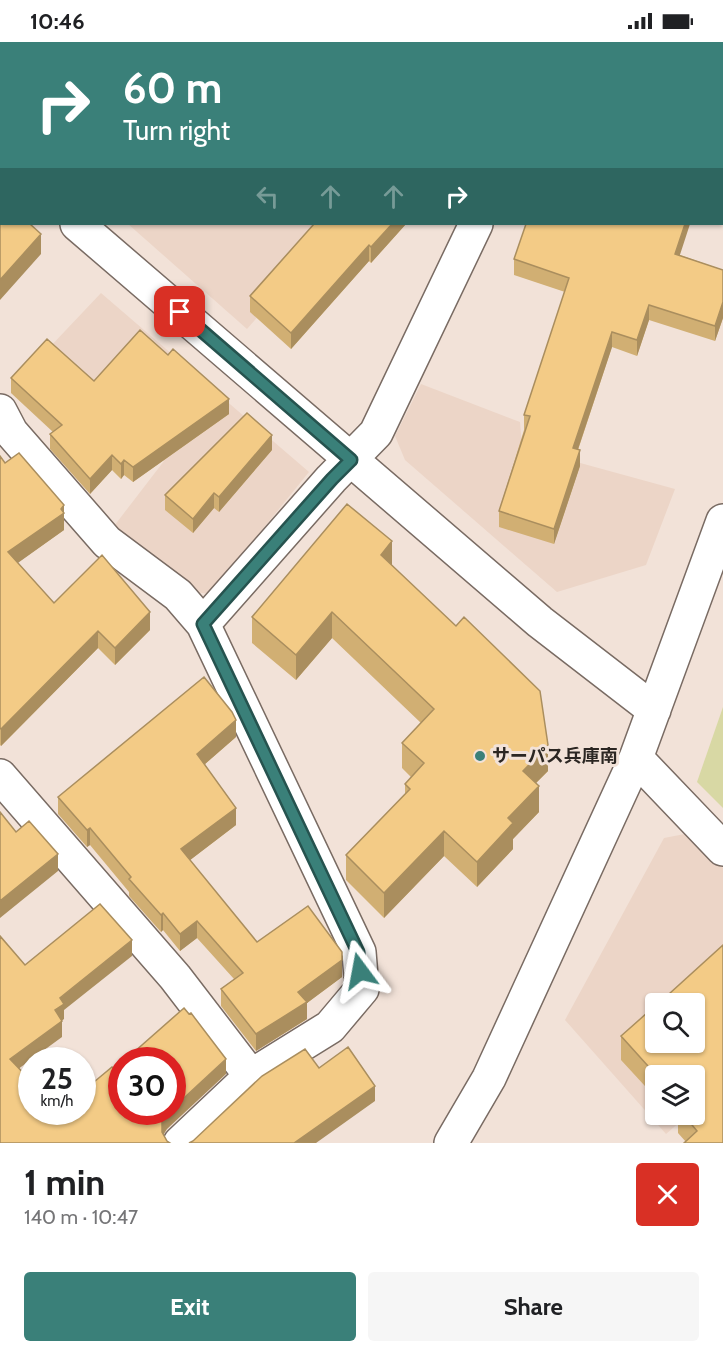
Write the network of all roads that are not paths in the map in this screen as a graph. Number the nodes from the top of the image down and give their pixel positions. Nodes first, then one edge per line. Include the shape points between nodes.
1 (78, 225) edge
2 (476, 225) edge
3 (0, 411) edge
4 (351, 460) junction
5 (723, 520) edge
6 (203, 624) junction
7 (654, 710) junction
8 (636, 758) junction
9 (0, 776) edge
10 (723, 849) edge
11 (251, 1076) junction
12 (180, 1143) edge
13 (451, 1143) edge

1 - 4 street
2 - 4 street via 376,433
3 - 6 street via 11,432 107,542 178,595
4 - 6 street
4 - 7 street via 540,622
5 - 7 street
6 - 11 street via 358,952 362,989 330,1027
7 - 8 street
8 - 10 street
8 - 13 street via 489,1078
9 - 11 street via 175,977
11 - 12 street

